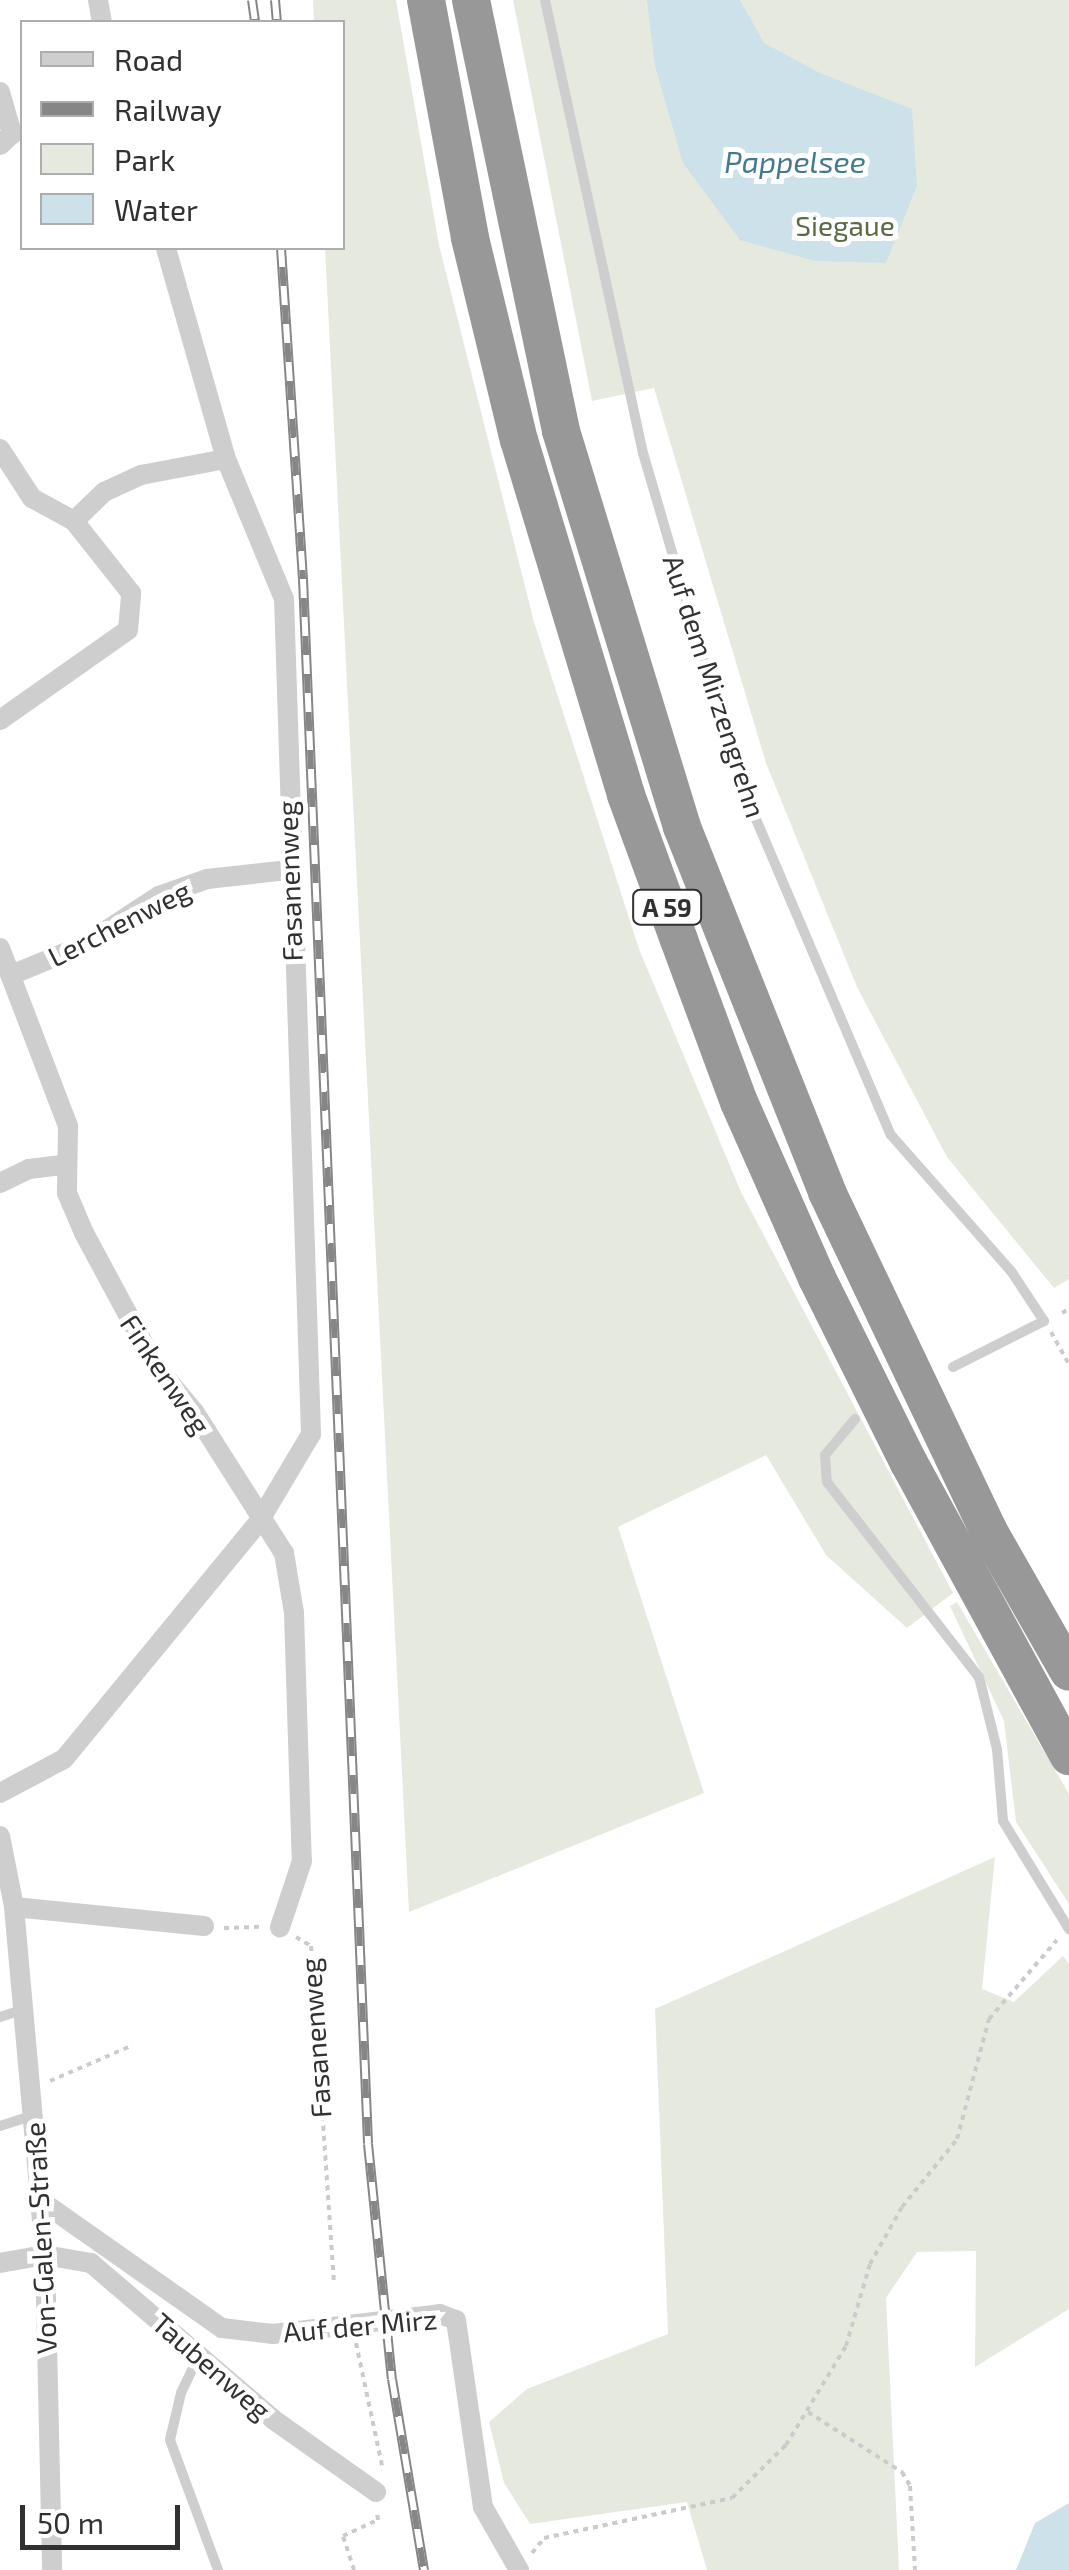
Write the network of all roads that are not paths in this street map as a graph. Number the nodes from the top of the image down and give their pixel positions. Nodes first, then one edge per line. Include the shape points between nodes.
1 (426, 0) edge
2 (471, 0) edge
3 (544, 0) edge
4 (0, 92) edge
5 (0, 145) edge
6 (167, 250) edge
7 (0, 449) edge
8 (226, 459) junction
9 (74, 521) junction
10 (0, 720) edge
11 (288, 870) junction
12 (0, 948) edge
13 (11, 975) junction
14 (64, 1166) junction
15 (0, 1183) edge
16 (953, 1368) dead end
17 (914, 1374) junction
18 (855, 1419) dead end
19 (260, 1520) junction
20 (1069, 1619) edge
21 (1069, 1672) edge
22 (1069, 1756) edge
23 (0, 1793) edge
24 (0, 1836) edge
25 (7, 1906) edge
26 (204, 1926) dead end
27 (280, 1927) road end
28 (1069, 1930) edge
29 (25, 2008) junction
30 (0, 2016) edge
31 (34, 2115) junction
32 (0, 2126) edge
33 (41, 2200) junction
34 (45, 2255) junction
35 (0, 2263) edge
36 (200, 2354) junction
37 (376, 2492) road end
38 (52, 2570) edge
39 (218, 2570) edge
40 (519, 2570) edge

1 - 22 highway, A 59 via 470,238 519,440 626,795 679,940 739,1102 817,1278 918,1481
2 - 17 highway, A 59 via 561,431 645,719 760,1036
3 - 16 lane, Auf dem Mirzengrehn via 643,453 738,777 891,1135 1011,1271 1044,1320
4 - 5 street via 12,134
6 - 8 street, Fasanenweg
7 - 9 street via 32,498
8 - 9 street via 141,475 104,492
8 - 11 street, Fasanenweg via 284,599
9 - 10 street via 131,593 128,630
11 - 13 street, Lerchenweg via 208,879 159,896 84,945
11 - 19 street, Fasanenweg via 311,1434
12 - 13 street, Finkenweg
13 - 14 street, Finkenweg via 68,1126
14 - 15 street via 29,1169
14 - 19 street, Finkenweg via 67,1193 117,1302
17 - 20 highway, A 59
17 - 21 highway, A 59 via 988,1530
18 - 28 lane via 825,1455 826,1482 979,1677 997,1749 1003,1820
19 - 23 street, Fasanenweg via 64,1759
19 - 27 street, Fasanenweg via 284,1553 294,1613 302,1861
24 - 25 street, Von-Galen-Straße
25 - 26 street
25 - 29 street, Von-Galen-Straße
29 - 30 lane
29 - 31 street, Von-Galen-Straße
31 - 32 lane
31 - 33 street, Von-Galen-Straße
33 - 34 street, Von-Galen-Straße
33 - 40 street, Auf der Mirz via 222,2328 273,2334 440,2314 456,2320 483,2507
34 - 35 street
34 - 36 street, Taubenweg via 92,2262
34 - 38 street, Von-Galen-Straße
36 - 37 street, Taubenweg via 274,2420
36 - 39 lane via 180,2393 170,2440

